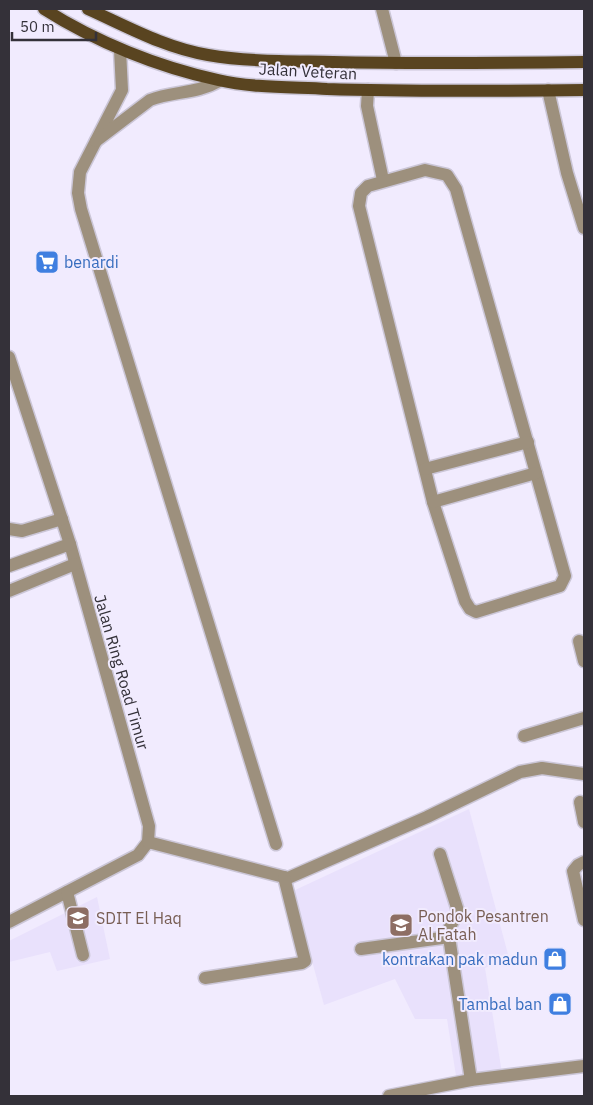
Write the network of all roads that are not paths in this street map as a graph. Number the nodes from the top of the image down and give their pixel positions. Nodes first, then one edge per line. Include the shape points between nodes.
1 (44, 9) edge
2 (88, 9) edge
3 (382, 9) edge
4 (120, 50) junction
5 (584, 62) edge
6 (396, 63) junction
7 (219, 81) junction
8 (584, 90) edge
9 (548, 93) junction
10 (367, 99) junction
11 (94, 142) junction
12 (383, 180) junction
13 (584, 228) edge
14 (9, 357) edge
15 (528, 442) junction
16 (425, 469) junction
17 (536, 473) junction
18 (434, 502) junction
19 (62, 519) junction
20 (9, 529) edge
21 (70, 544) junction
22 (75, 564) junction
23 (9, 566) edge
24 (9, 591) edge
25 (579, 641) dead end
26 (584, 661) edge
27 (584, 718) edge
28 (524, 736) dead end
29 (584, 774) edge
30 (580, 802) dead end
31 (584, 822) edge
32 (148, 842) junction
33 (276, 844) dead end
34 (440, 854) dead end
35 (584, 862) edge
36 (284, 877) junction
37 (67, 892) junction
38 (584, 920) edge
39 (9, 922) edge
40 (449, 937) junction
41 (361, 949) dead end
42 (83, 955) dead end
43 (205, 978) dead end
44 (584, 1066) edge
45 (471, 1080) junction
46 (389, 1096) edge

1 - 4 main road, Jalan Veteran
2 - 6 main road, Jalan Veteran via 161,42 209,56
3 - 6 street
4 - 7 main road, Jalan Veteran
4 - 11 street via 123,82 120,98
5 - 6 main road, Jalan Veteran
7 - 10 main road, Jalan Veteran
7 - 11 street via 201,89 160,96
8 - 9 main road, Jalan Veteran
9 - 10 main road, Jalan Veteran
9 - 13 street
10 - 12 street
11 - 33 street via 78,182 81,209
12 - 15 street via 425,170 447,175 453,182
12 - 16 street via 364,189 359,206
14 - 19 street, Jalan Ring Road Timur
15 - 16 street
15 - 17 street
16 - 18 street
17 - 18 street
17 - 18 street via 565,580 560,586 481,611 470,609 465,601
19 - 20 street via 22,531
19 - 21 street, Jalan Ring Road Timur
21 - 22 street, Jalan Ring Road Timur
21 - 23 street
22 - 24 street
22 - 32 street, Jalan Ring Road Timur via 149,826
25 - 26 street
27 - 28 street
29 - 36 street via 542,768 520,772 320,865 292,877
30 - 31 street
32 - 36 street
32 - 37 street via 138,855
34 - 40 street via 458,911
35 - 38 street via 573,871
36 - 43 street via 306,956 304,962
37 - 39 street
37 - 42 street
40 - 41 street
40 - 45 street
44 - 45 street
45 - 46 street

